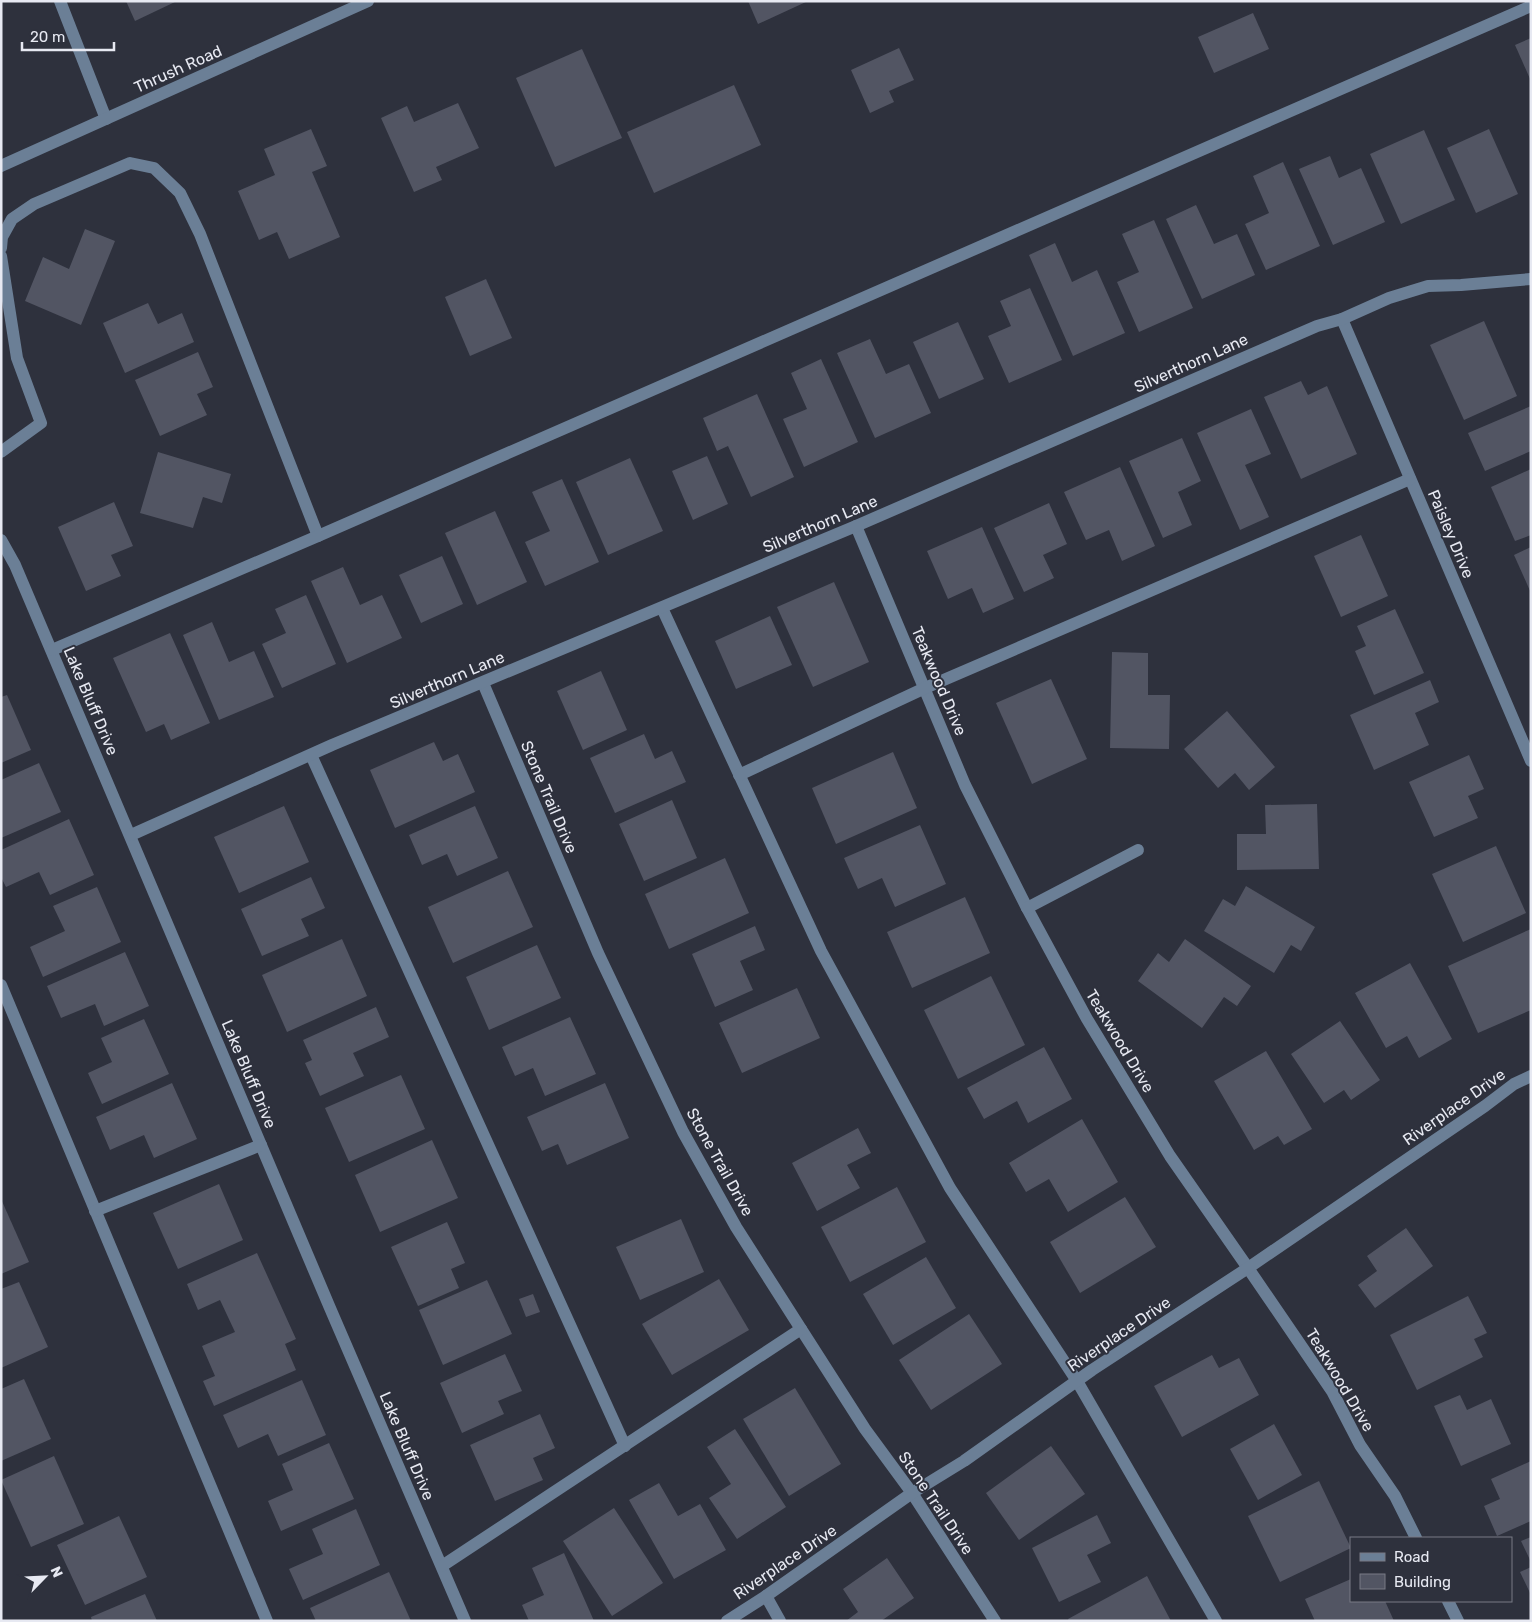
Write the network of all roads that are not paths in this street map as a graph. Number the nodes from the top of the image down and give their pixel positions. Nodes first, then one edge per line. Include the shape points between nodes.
1 (60, 1) edge
2 (368, 1) edge
3 (1531, 6) edge
4 (106, 119) junction
5 (1, 166) edge
6 (1, 248) edge
7 (1, 256) edge
8 (1531, 279) edge
9 (1342, 319) junction
10 (1, 452) edge
11 (1410, 479) junction
12 (856, 526) junction
13 (318, 536) junction
14 (1, 540) edge
15 (662, 608) junction
16 (52, 650) junction
17 (483, 683) junction
18 (925, 688) junction
19 (311, 754) junction
20 (1531, 761) edge
21 (739, 775) junction
22 (130, 835) junction
23 (1138, 850) dead end
24 (1027, 908) junction
25 (1, 986) edge
26 (1531, 1076) edge
27 (261, 1145) junction
28 (95, 1211) junction
29 (1248, 1268) junction
30 (802, 1329) junction
31 (1077, 1381) junction
32 (625, 1446) junction
33 (912, 1494) junction
34 (1416, 1537) edge
35 (442, 1566) junction
36 (766, 1596) junction
37 (1448, 1602) edge
38 (267, 1621) edge
39 (465, 1621) edge
40 (727, 1621) edge
41 (780, 1621) edge
42 (994, 1621) edge
43 (1216, 1621) edge
44 (1458, 1621) edge

1 - 4 street
2 - 4 street, Thrush Road
3 - 13 street
4 - 5 street, Thrush Road
6 - 13 street via 2,236 12,219 34,204 130,162 154,168 180,192 200,234
7 - 10 street via 18,358 41,423
8 - 9 street, Silverthorn Lane via 1428,286 1389,298
9 - 11 street, Paisley Drive
9 - 12 street, Silverthorn Lane via 1317,326
11 - 18 street
11 - 20 street, Paisley Drive
12 - 15 street, Silverthorn Lane
12 - 18 street, Teakwood Drive
13 - 16 street
14 - 16 street, Lake Bluff Drive
15 - 17 street, Silverthorn Lane
15 - 21 street
16 - 22 street, Lake Bluff Drive
17 - 19 street, Silverthorn Lane
17 - 30 street, Stone Trail Drive via 598,953 683,1132 736,1227
18 - 21 street
18 - 24 street, Teakwood Drive via 965,784
19 - 22 street, Silverthorn Lane
19 - 32 street
21 - 31 street via 821,951 950,1188
22 - 27 street, Lake Bluff Drive
23 - 24 street
24 - 29 street, Teakwood Drive via 1087,1018 1170,1156
25 - 28 street
26 - 29 street, Riverplace Drive via 1514,1084
27 - 28 street
27 - 35 street, Lake Bluff Drive
28 - 38 street
29 - 31 street, Riverplace Drive
29 - 34 street, Teakwood Drive via 1332,1392 1360,1445 1395,1496
30 - 32 street
30 - 33 street, Stone Trail Drive via 865,1429
31 - 33 street, Riverplace Drive
31 - 43 street
32 - 35 street
33 - 36 street, Riverplace Drive
33 - 42 street, Stone Trail Drive
35 - 39 street, Lake Bluff Drive
36 - 40 street, Riverplace Drive
36 - 41 street
37 - 44 street

